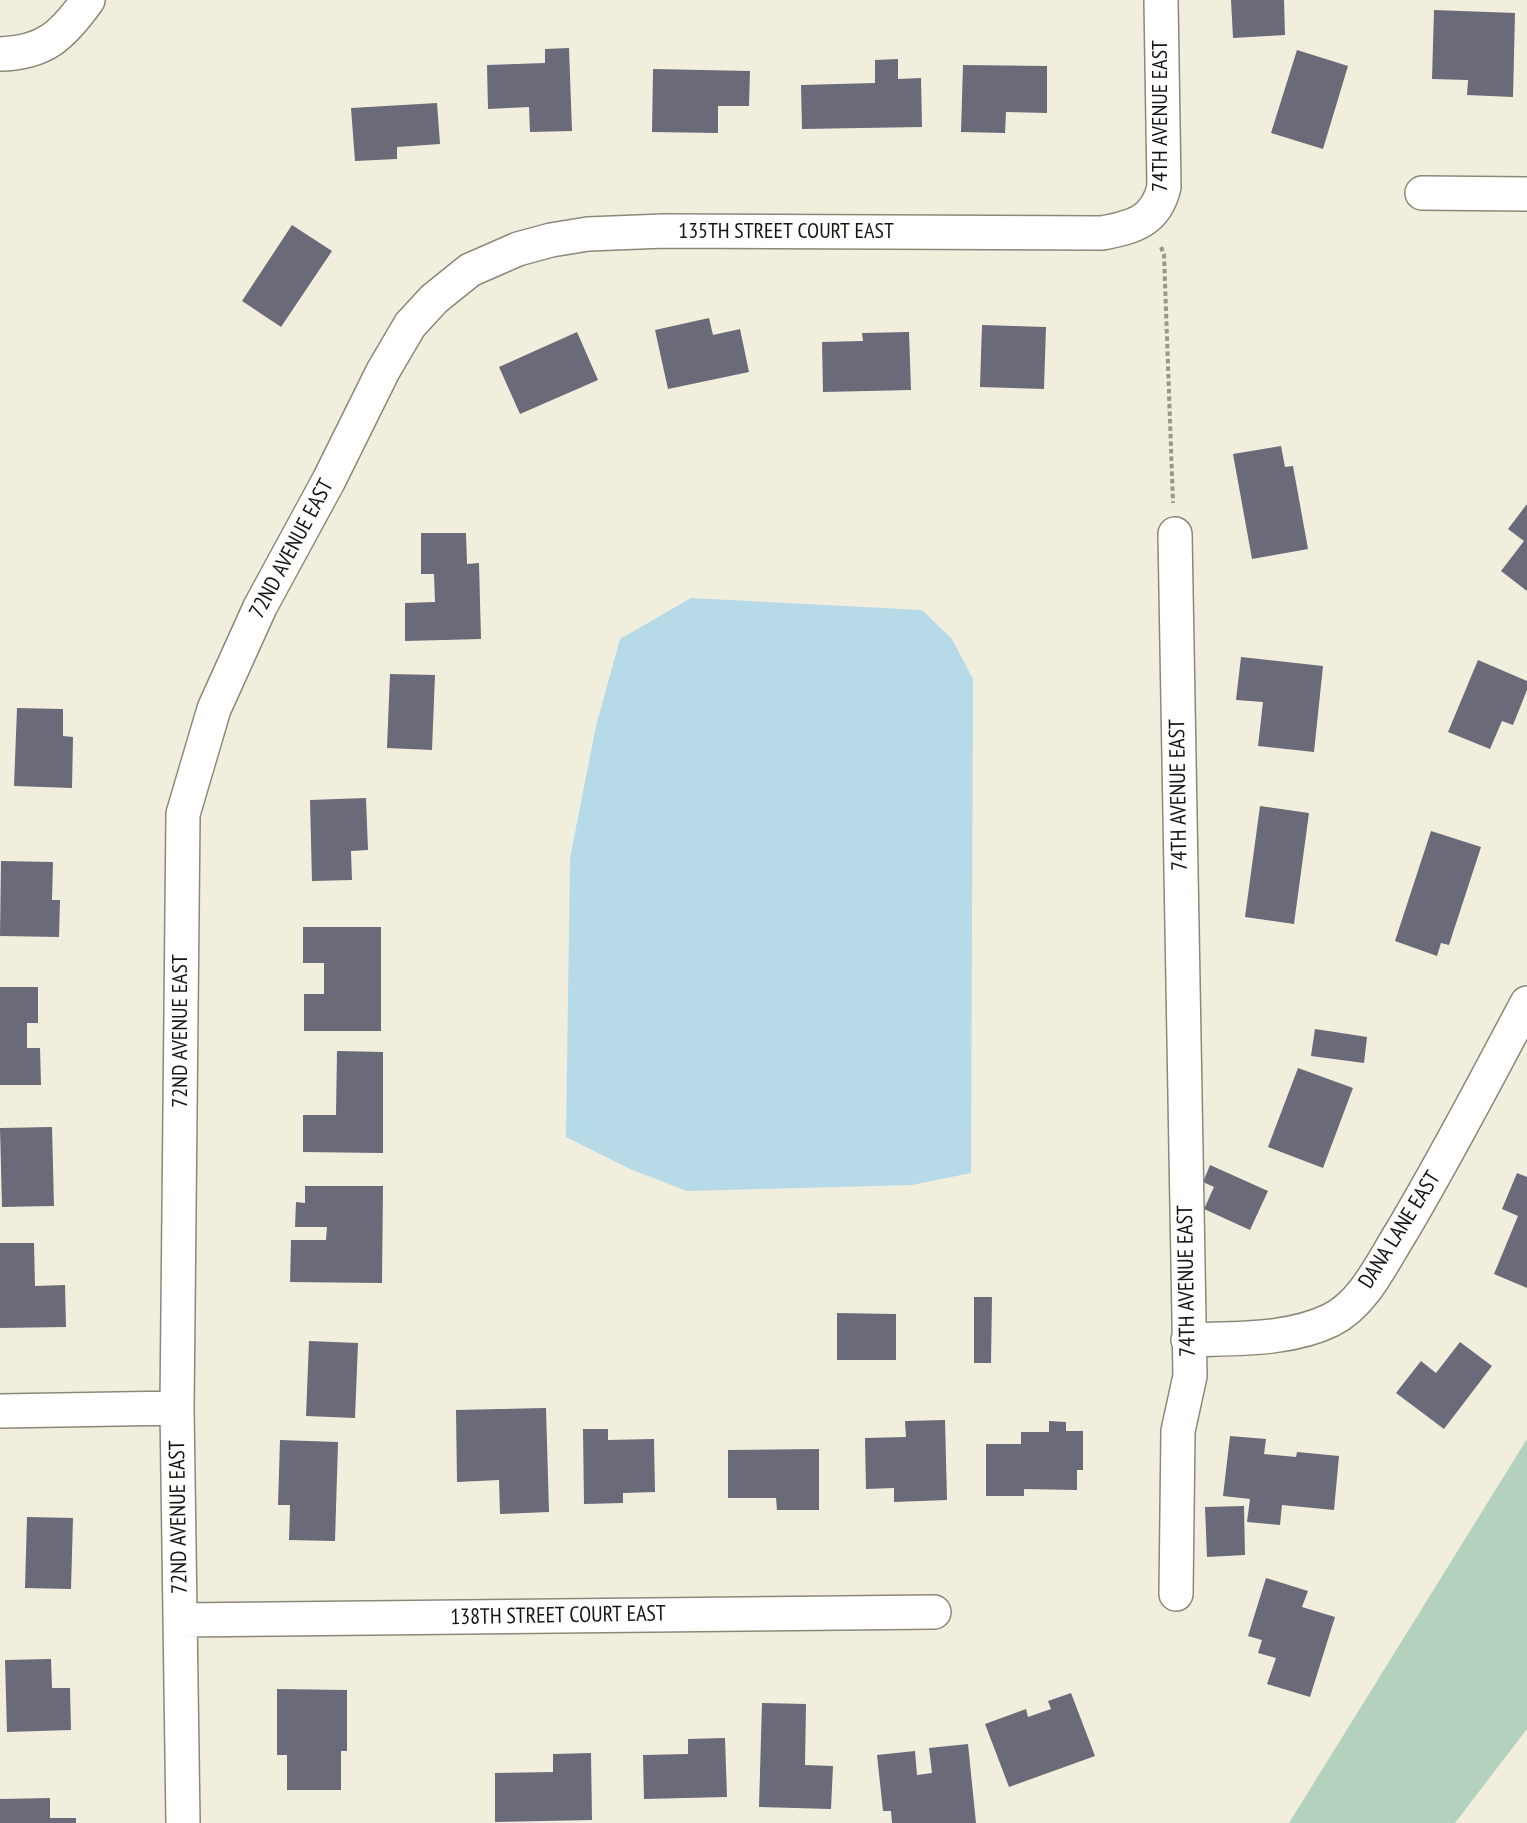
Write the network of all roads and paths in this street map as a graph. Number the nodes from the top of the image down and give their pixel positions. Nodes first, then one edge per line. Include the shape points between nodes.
1 (88, 0) edge
2 (1161, 0) edge
3 (0, 54) edge
4 (1422, 193) dead end
5 (1527, 194) edge
6 (1151, 216) junction
7 (434, 299) joint
8 (1175, 534) joint
9 (1527, 1003) edge
10 (1188, 1340) junction
11 (177, 1408) junction
12 (0, 1411) edge
13 (1176, 1594) dead end
14 (934, 1612) dead end
15 (181, 1620) junction
16 (183, 1823) edge

1 - 3 street via 52,42
2 - 6 street, 74TH AVENUE EAST via 1164,187
4 - 5 street
6 - 7 street, 135TH STREET COURT EAST via 1124,229 1102,232 588,234 551,240 492,258
6 - 8 path, 74TH AVENUE EAST via 1164,255
7 - 11 street, 72ND AVENUE EAST via 410,325 383,371 260,607 214,709 183,814
8 - 10 street, 74TH AVENUE EAST
9 - 10 street, DANA LANE EAST via 1426,1191 1354,1303 1333,1319 1289,1333
10 - 13 street, 74TH AVENUE EAST via 1190,1376 1178,1431
11 - 12 street
11 - 15 street, 72ND AVENUE EAST
14 - 15 street, 138TH STREET COURT EAST
15 - 16 street, 72ND AVENUE EAST

